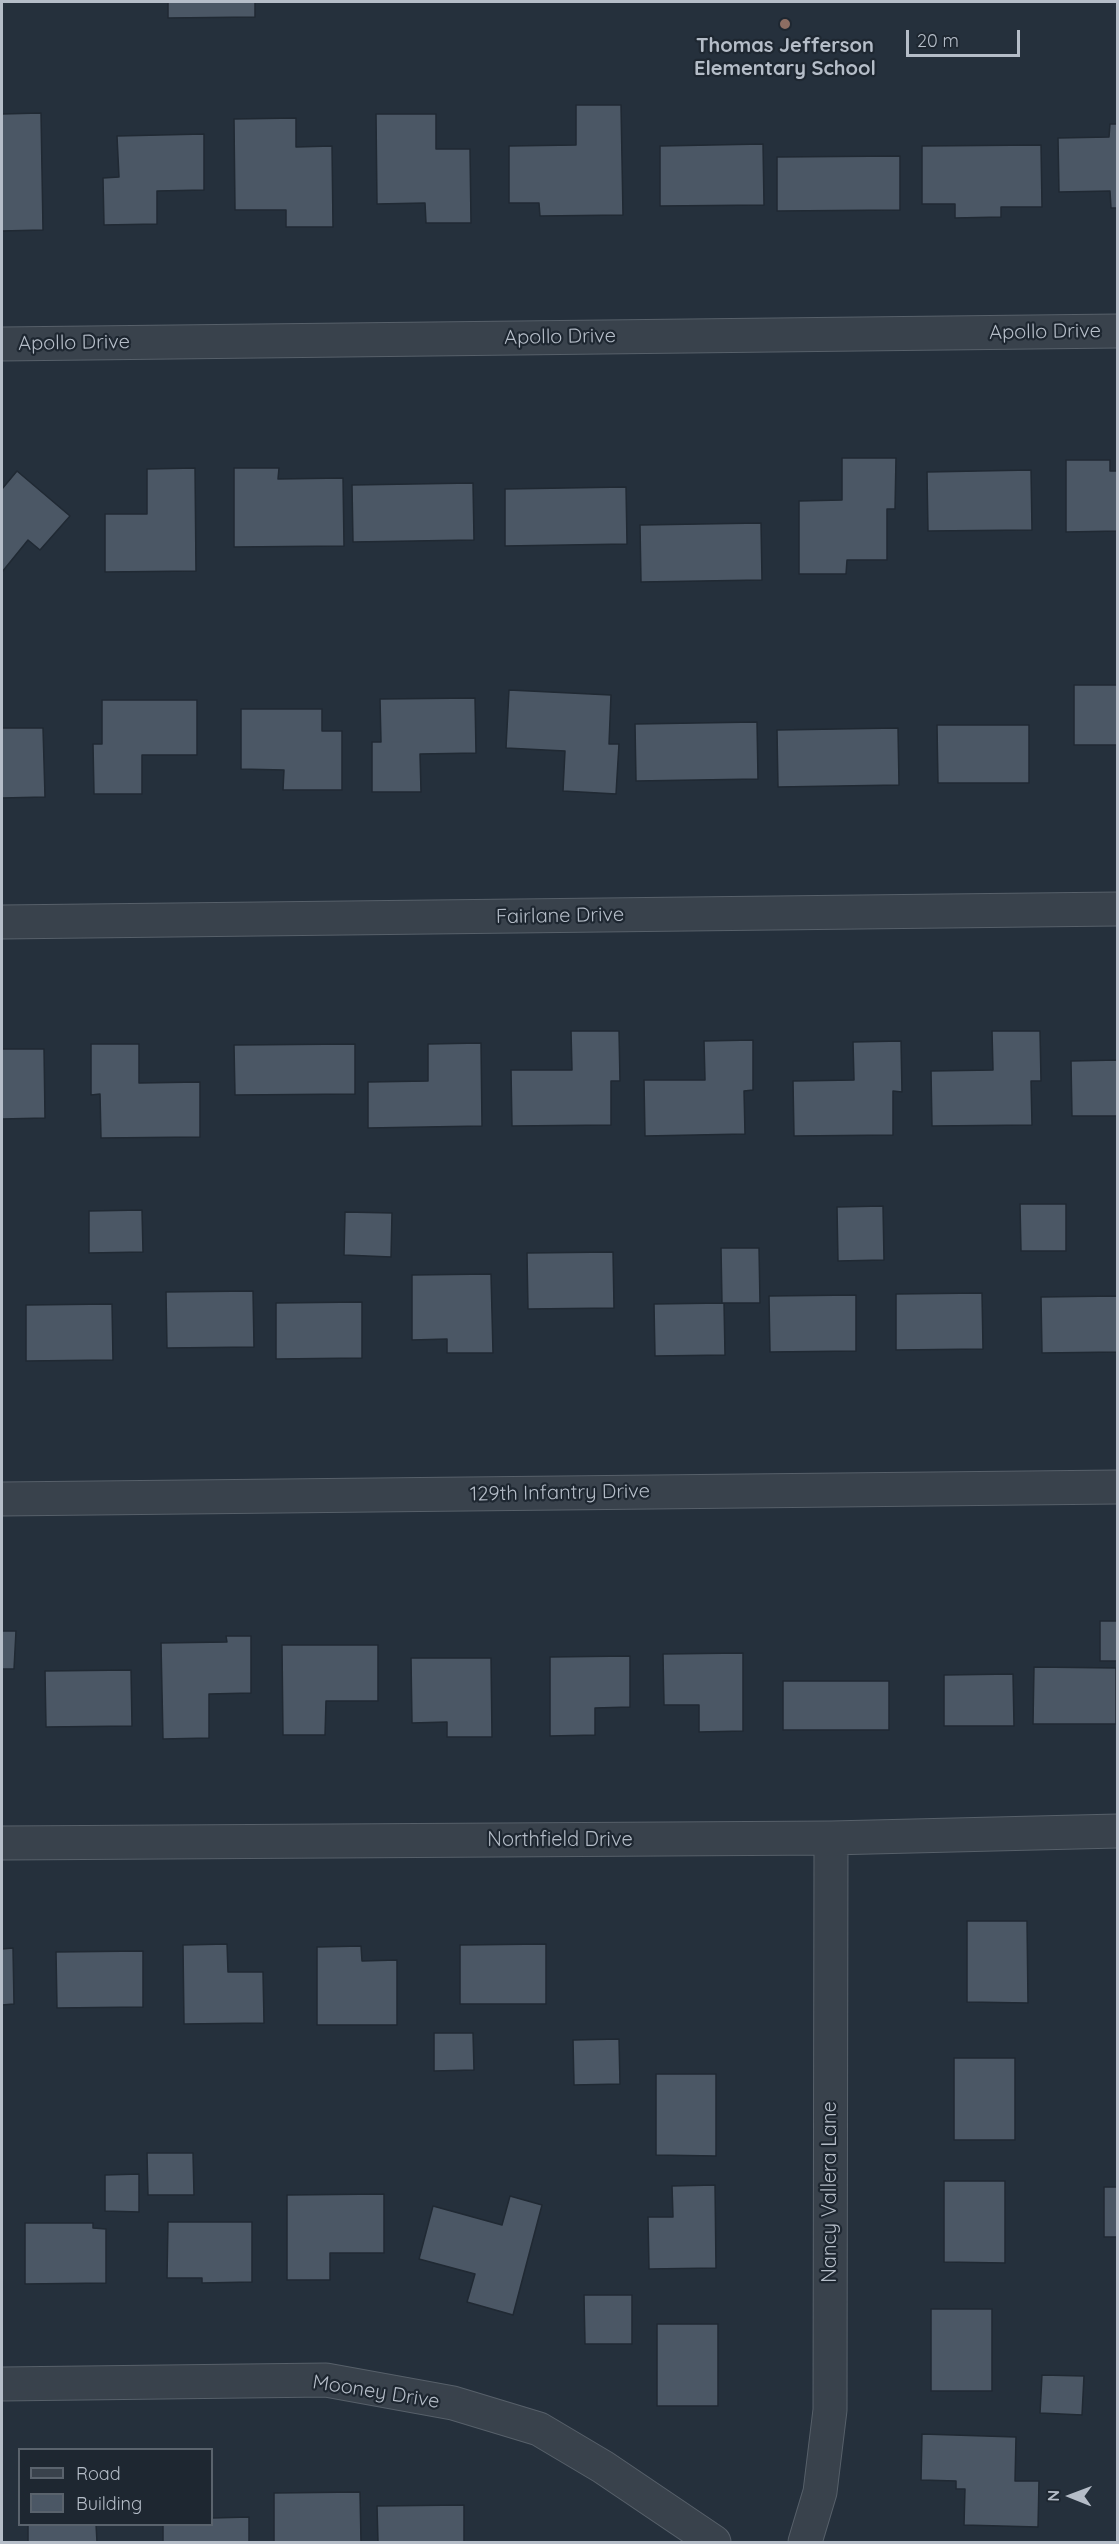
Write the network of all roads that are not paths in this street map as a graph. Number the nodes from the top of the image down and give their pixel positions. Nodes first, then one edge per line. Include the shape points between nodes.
1 (1118, 331) edge
2 (2, 344) edge
3 (1118, 909) edge
4 (2, 922) edge
5 (1118, 1487) edge
6 (2, 1499) edge
7 (1118, 1831) edge
8 (831, 1838) junction
9 (2, 1843) edge
10 (2, 2384) edge
11 (714, 2542) edge
12 (805, 2542) edge

1 - 2 street, Apollo Drive
3 - 4 street, Fairlane Drive
5 - 6 street, 129th Infantry Drive
7 - 8 street, Northfield Drive
8 - 9 street, Northfield Drive
8 - 12 street, Nancy Vallera Lane via 830,2410 820,2492
10 - 11 street, Mooney Drive via 326,2380 453,2403 539,2429

